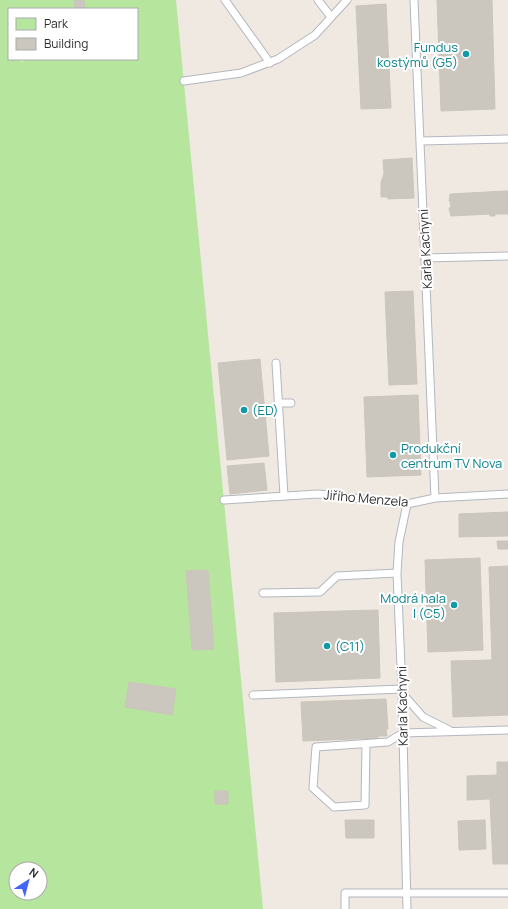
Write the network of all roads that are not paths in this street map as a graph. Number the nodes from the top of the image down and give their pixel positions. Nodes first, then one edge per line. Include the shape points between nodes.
1 (225, 0) edge
2 (318, 0) edge
3 (347, 0) edge
4 (414, 0) edge
5 (331, 17) junction
6 (270, 63) junction
7 (184, 81) dead end
8 (508, 139) edge
9 (420, 141) junction
10 (508, 256) edge
11 (425, 258) junction
12 (276, 363) dead end
13 (278, 403) junction
14 (291, 403) dead end
15 (508, 494) edge
16 (284, 496) junction
17 (435, 498) junction
18 (224, 500) dead end
19 (407, 504) junction
20 (396, 573) junction
21 (263, 593) dead end
22 (402, 691) junction
23 (253, 695) dead end
24 (508, 730) edge
25 (451, 731) junction
26 (403, 733) junction
27 (366, 744) junction
28 (406, 893) junction
29 (508, 893) edge
30 (345, 909) edge
31 (407, 909) edge

1 - 6 lane
2 - 5 lane
3 - 5 lane
4 - 9 lane, Karla Kachyni
5 - 6 lane via 315,35
6 - 7 lane via 242,73
8 - 9 lane
9 - 11 lane, Karla Kachyni
10 - 11 lane
11 - 17 lane, Karla Kachyni
12 - 13 lane
13 - 14 lane
13 - 16 lane
15 - 17 lane, Jiřího Menzela
16 - 18 lane, Jiřího Menzela
16 - 19 lane, Jiřího Menzela via 318,491
17 - 19 lane, Jiřího Menzela
19 - 20 lane, Karla Kachyni
20 - 21 lane via 337,576 320,592
20 - 22 lane, Karla Kachyni
22 - 23 lane
22 - 25 lane via 422,716
22 - 26 lane, Karla Kachyni
24 - 25 lane
25 - 26 lane
26 - 27 lane via 388,742
26 - 28 lane, Karla Kachyni
27 - 27 lane via 316,747 313,788 334,806 365,805
28 - 29 lane
28 - 30 lane via 345,893
28 - 31 lane, Karla Kachyni

